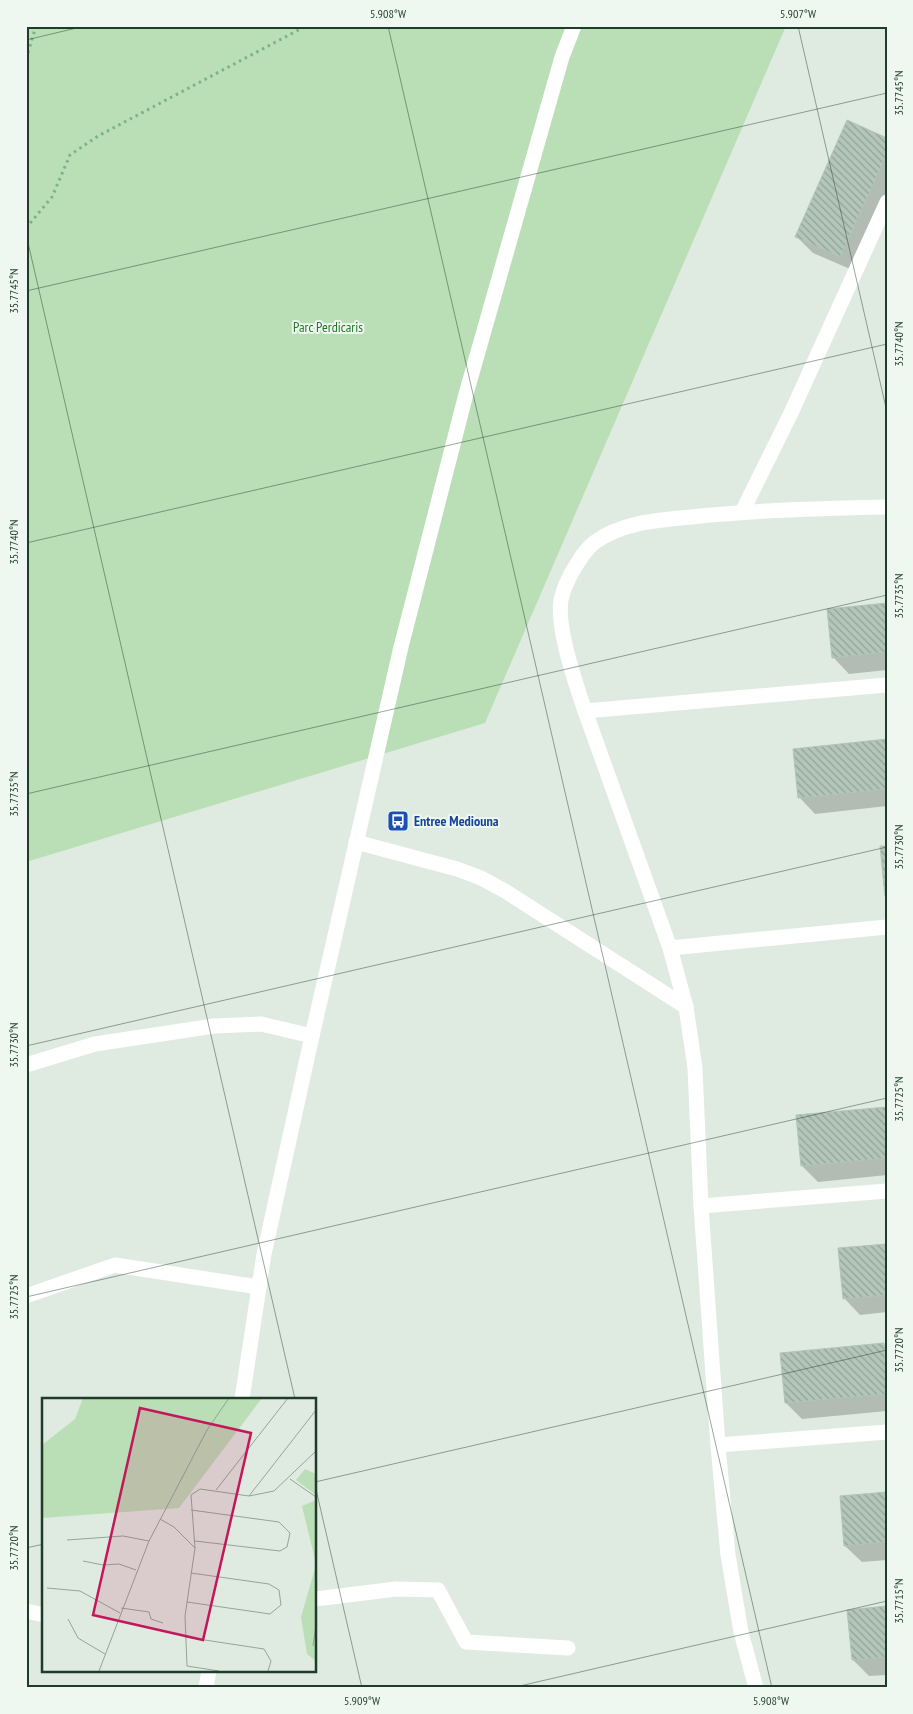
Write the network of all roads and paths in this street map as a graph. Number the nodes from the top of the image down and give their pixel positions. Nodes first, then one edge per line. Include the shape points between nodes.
1 (36, 26) edge
2 (306, 26) edge
3 (574, 26) edge
4 (26, 59) edge
5 (887, 202) edge
6 (26, 228) edge
7 (887, 507) edge
8 (742, 512) junction
9 (887, 685) edge
10 (584, 710) junction
11 (356, 842) junction
12 (887, 927) edge
13 (670, 948) junction
14 (686, 1007) junction
15 (312, 1036) junction
16 (26, 1065) edge
17 (887, 1191) edge
18 (701, 1206) junction
19 (259, 1287) junction
20 (26, 1296) edge
21 (242, 1398) edge
22 (887, 1432) edge
23 (718, 1445) junction
24 (316, 1598) edge
25 (26, 1611) edge
26 (42, 1615) edge
27 (568, 1648) dead end
28 (209, 1672) edge
29 (206, 1688) edge
30 (756, 1688) edge

1 - 4 path
2 - 6 path via 98,136 70,155 52,197
3 - 11 street via 562,57 466,394 401,647
5 - 8 street via 791,414
7 - 8 street
8 - 10 street via 652,521 616,530 594,542 573,570 561,597 560,614 565,641
9 - 10 street
10 - 13 street
11 - 14 street via 481,878
11 - 15 street
12 - 13 street
13 - 14 street
14 - 18 street via 694,1068
15 - 16 street via 261,1024 214,1026 95,1044
15 - 19 street
17 - 18 street
18 - 23 street
19 - 20 street via 115,1265
19 - 21 street
22 - 23 street
23 - 30 street via 728,1555 741,1632
24 - 27 street via 396,1589 438,1590 466,1642
25 - 26 street
28 - 29 street

